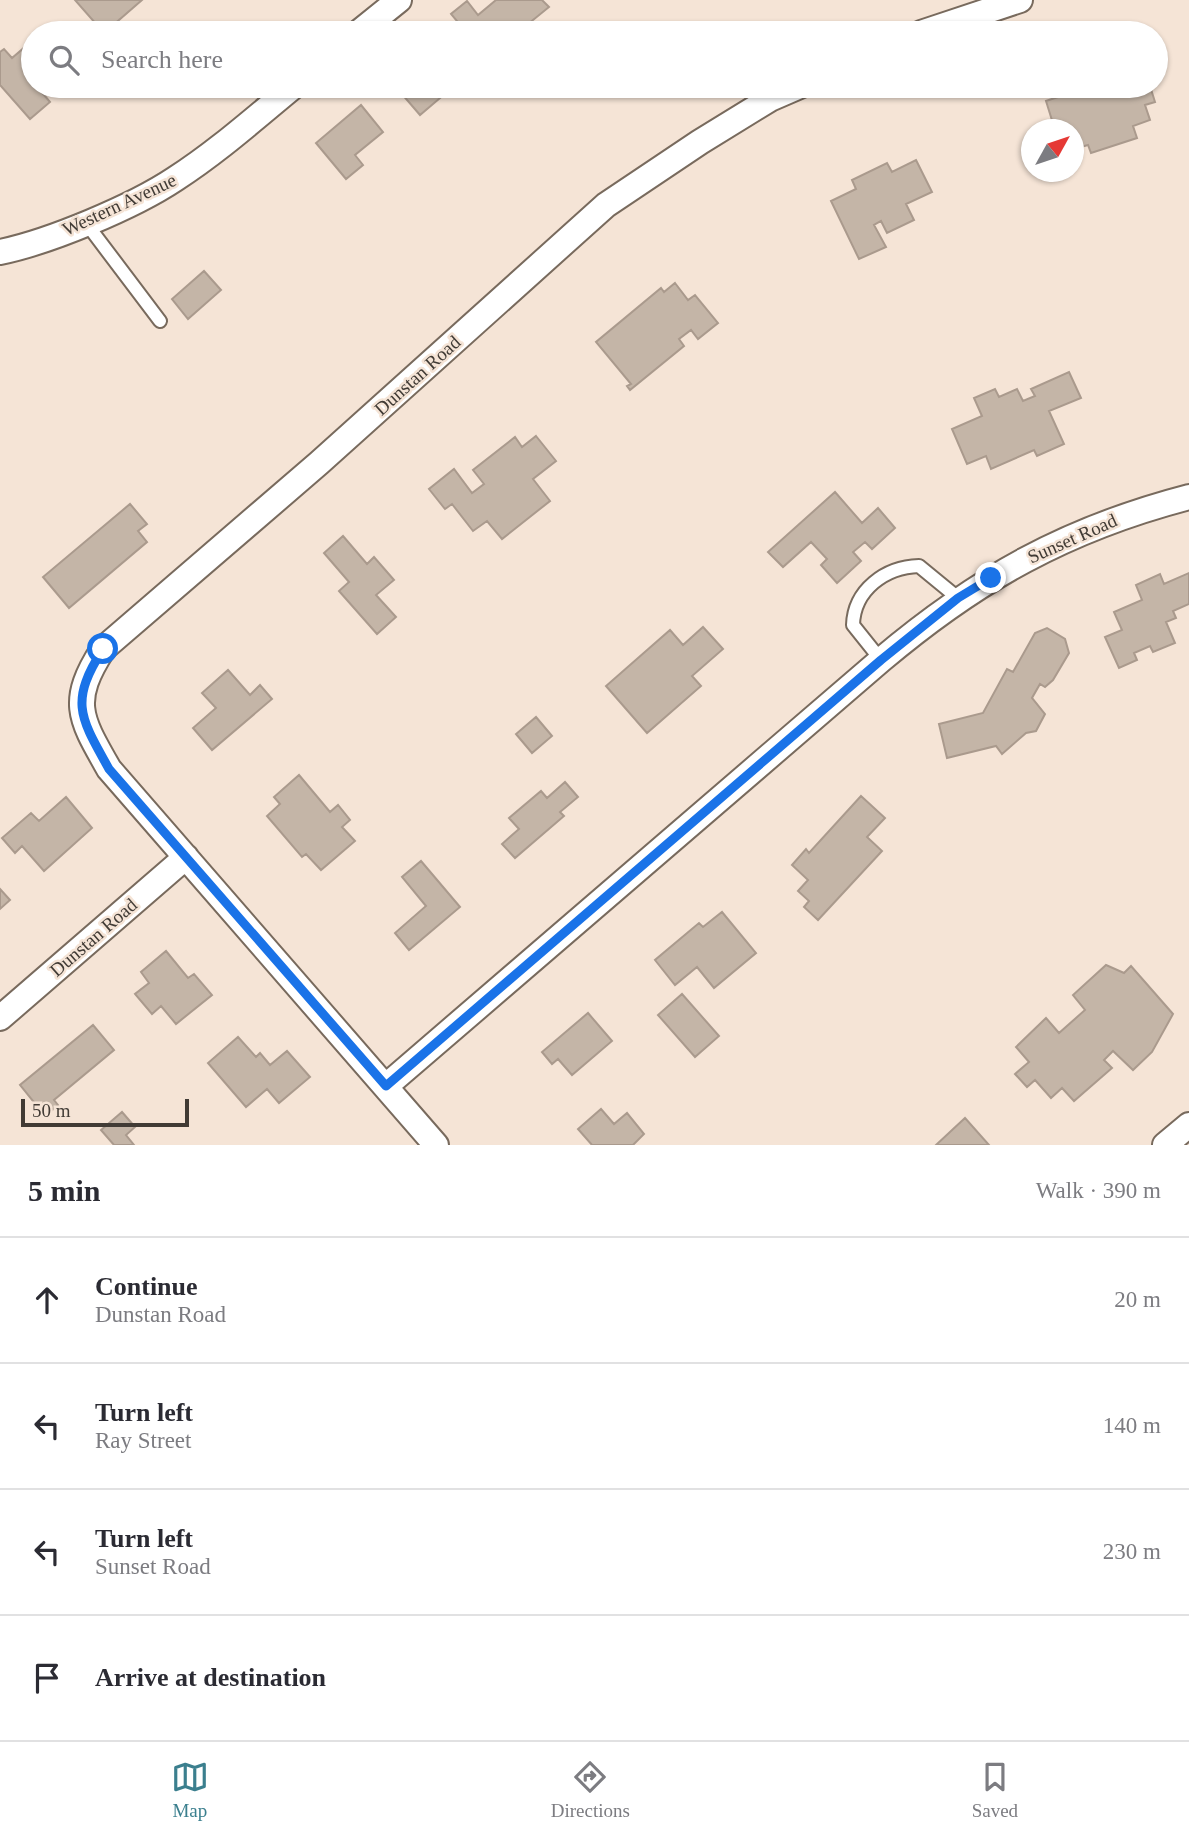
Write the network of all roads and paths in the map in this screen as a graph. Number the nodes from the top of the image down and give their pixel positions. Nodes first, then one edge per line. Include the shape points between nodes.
1 (399, 0) edge
2 (1020, 0) edge
3 (373, 21) edge
4 (957, 21) edge
5 (279, 98) edge
6 (772, 98) edge
7 (86, 223) junction
8 (0, 252) edge
9 (160, 321) dead end
10 (1189, 497) edge
11 (958, 598) junction
12 (881, 660) junction
13 (186, 857) junction
14 (0, 1018) edge
15 (386, 1086) junction
16 (1189, 1125) edge
17 (436, 1145) edge
18 (1165, 1145) edge

1 - 3 street
2 - 4 street
5 - 7 street, Western Avenue via 172,181
6 - 13 street, Dunstan Road via 606,205 103,649 86,676 80,709 109,769
7 - 8 street, Western Avenue
7 - 9 lane
10 - 11 street, Sunset Road via 1130,512 1037,551
11 - 12 street, Sunset Road
11 - 12 lane via 919,566 882,575 853,612 853,625
12 - 15 street, Sunset Road
13 - 14 street, Dunstan Road
13 - 15 street
15 - 17 street
16 - 18 street

